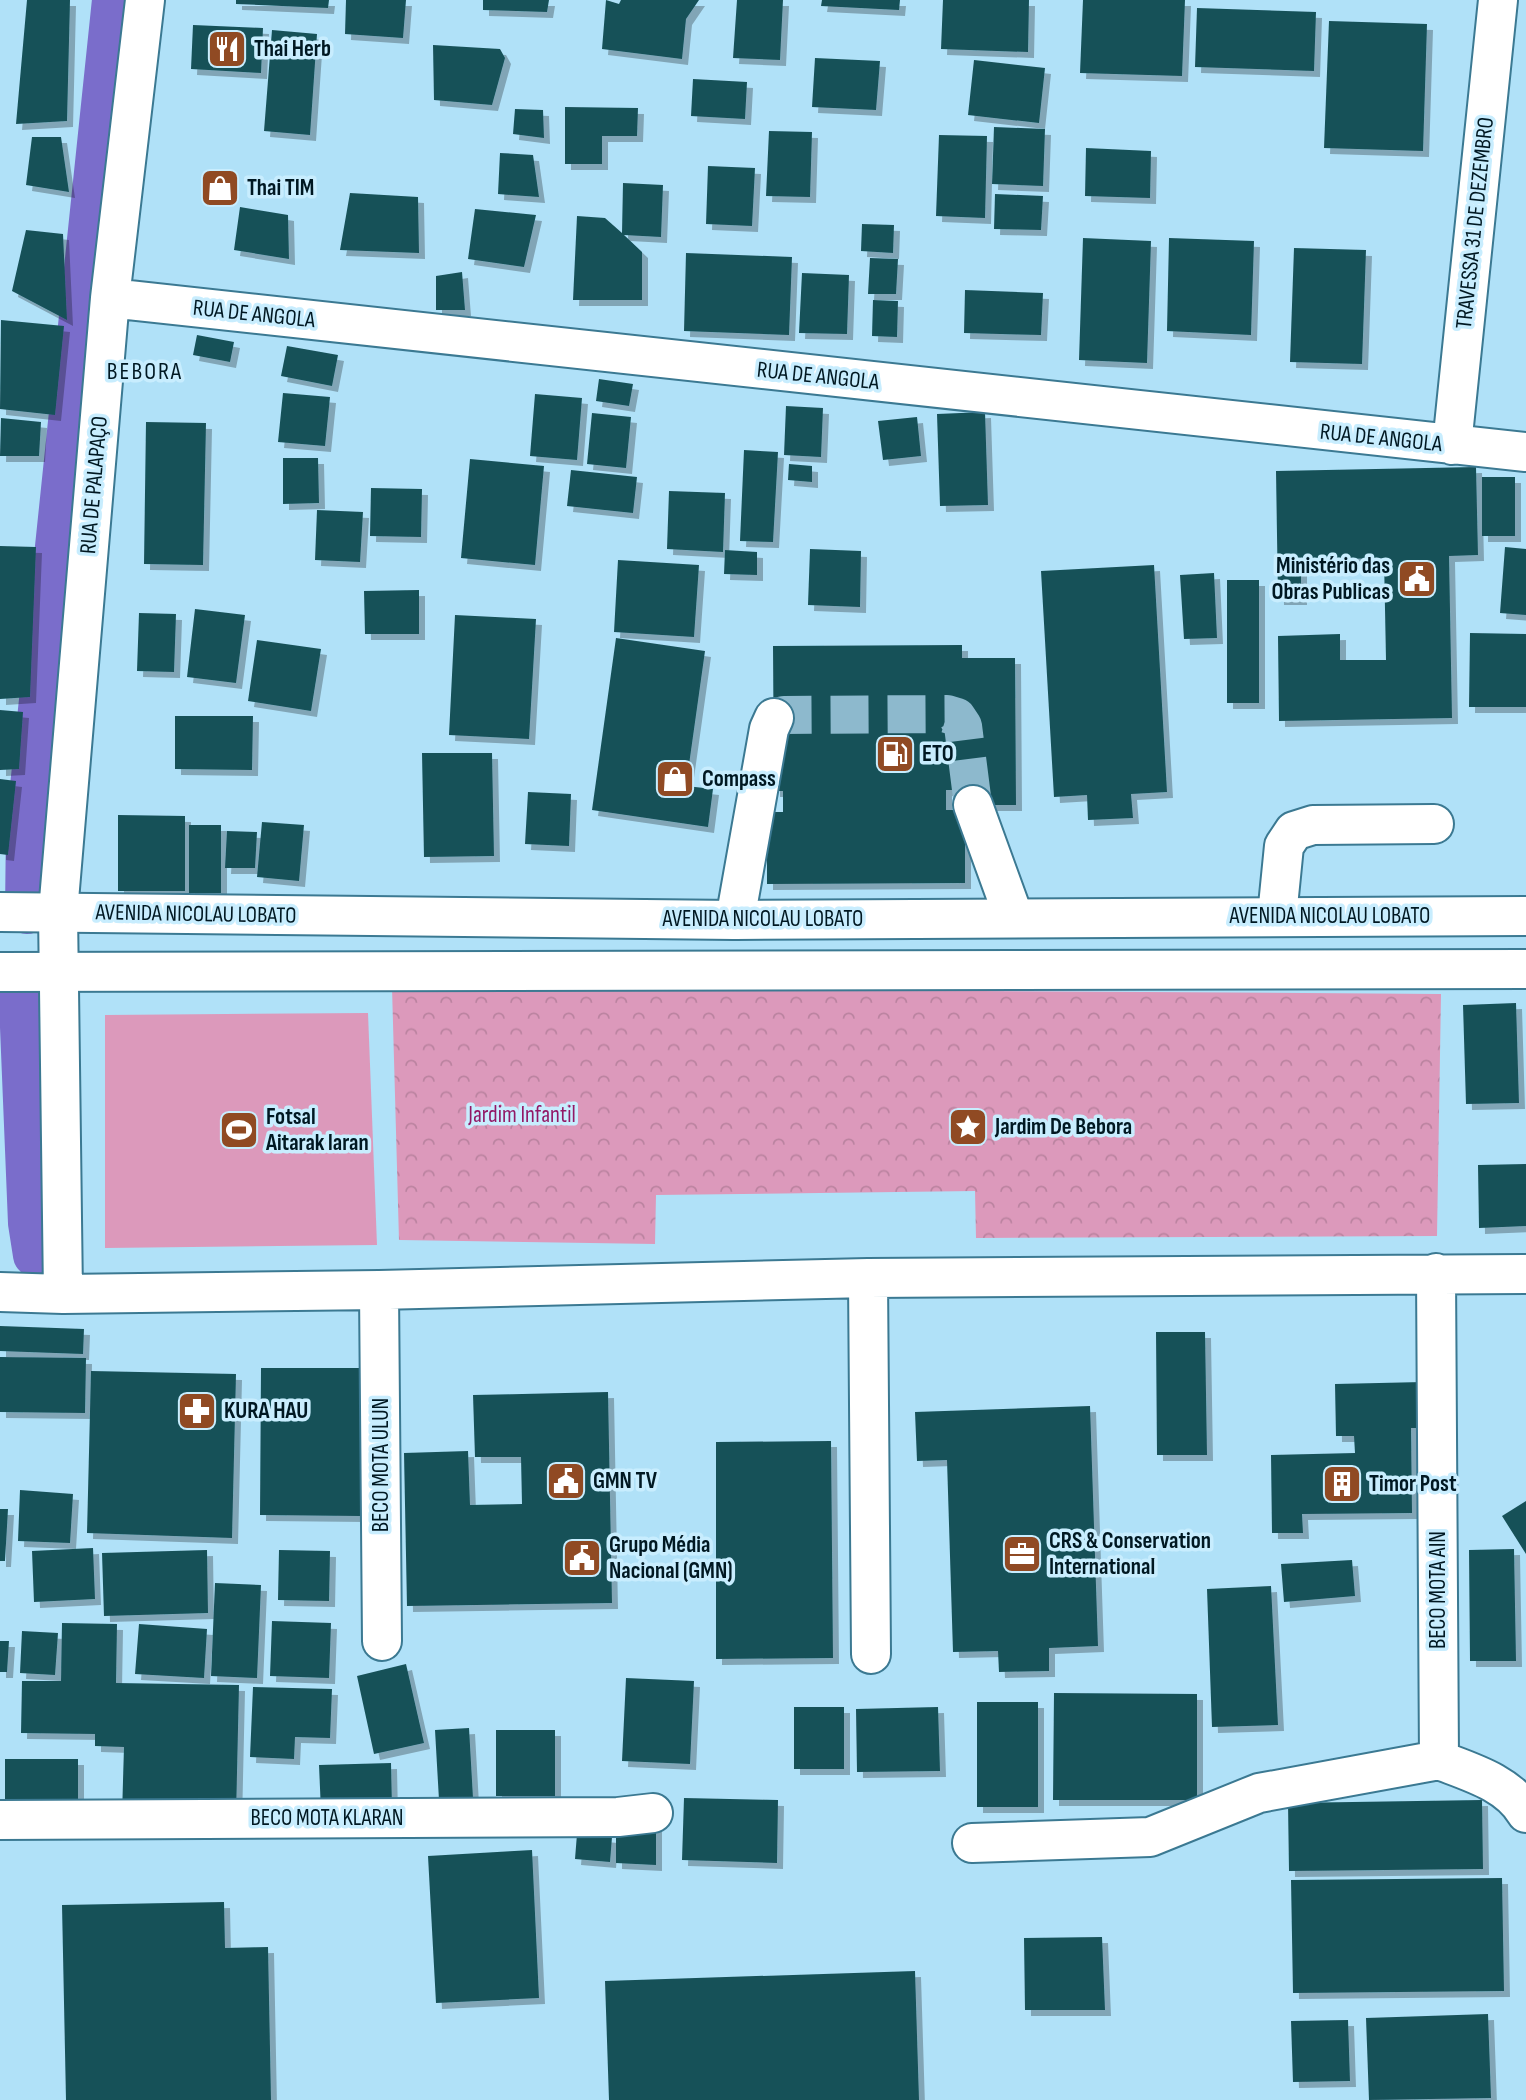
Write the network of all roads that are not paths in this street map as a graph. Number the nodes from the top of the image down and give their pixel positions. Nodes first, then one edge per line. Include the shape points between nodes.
1 (145, 0) edge
2 (1499, 0) edge
3 (110, 298) junction
4 (1452, 446) junction
5 (1526, 452) edge
6 (774, 719) dead end
7 (973, 805) tunnel mouth
8 (1434, 824) dead end
9 (0, 912) edge
10 (58, 912) junction
11 (1277, 916) junction
12 (1526, 916) edge
13 (1014, 918) junction
14 (736, 920) junction
15 (1526, 969) edge
16 (0, 972) edge
17 (58, 972) junction
18 (1436, 1273) junction
19 (1526, 1274) edge
20 (868, 1278) junction
21 (379, 1290) junction
22 (0, 1292) edge
23 (62, 1294) junction
24 (382, 1641) dead end
25 (871, 1654) dead end
26 (1439, 1760) junction
27 (653, 1813) dead end
28 (1526, 1813) edge
29 (0, 1820) edge
30 (972, 1843) dead end

1 - 3 street, RUA DE PALAPAÇO
2 - 4 street, TRAVESSA 31 DE DEZEMBRO
3 - 4 street, RUA DE ANGOLA
3 - 10 street, RUA DE PALAPAÇO
4 - 5 street, RUA DE ANGOLA
6 - 14 street
7 - 13 street
8 - 11 street via 1313,825 1294,831 1284,846
9 - 10 street, AVENIDA NICOLAU LOBATO
10 - 14 street, AVENIDA NICOLAU LOBATO
10 - 17 street, RUA DE PALAPAÇO
11 - 12 street, AVENIDA NICOLAU LOBATO
11 - 13 street, AVENIDA NICOLAU LOBATO
13 - 14 street, AVENIDA NICOLAU LOBATO
15 - 17 street
16 - 17 street
17 - 23 street, RUA DE PALAPAÇO
18 - 19 street
18 - 20 street
18 - 26 street, BECO MOTA AIN
20 - 21 street
20 - 25 street
21 - 23 street
21 - 24 street, BECO MOTA ULUN
22 - 23 street
26 - 28 street via 1493,1782
26 - 30 street via 1259,1793 1150,1836
27 - 29 street, BECO MOTA KLARAN via 618,1817

